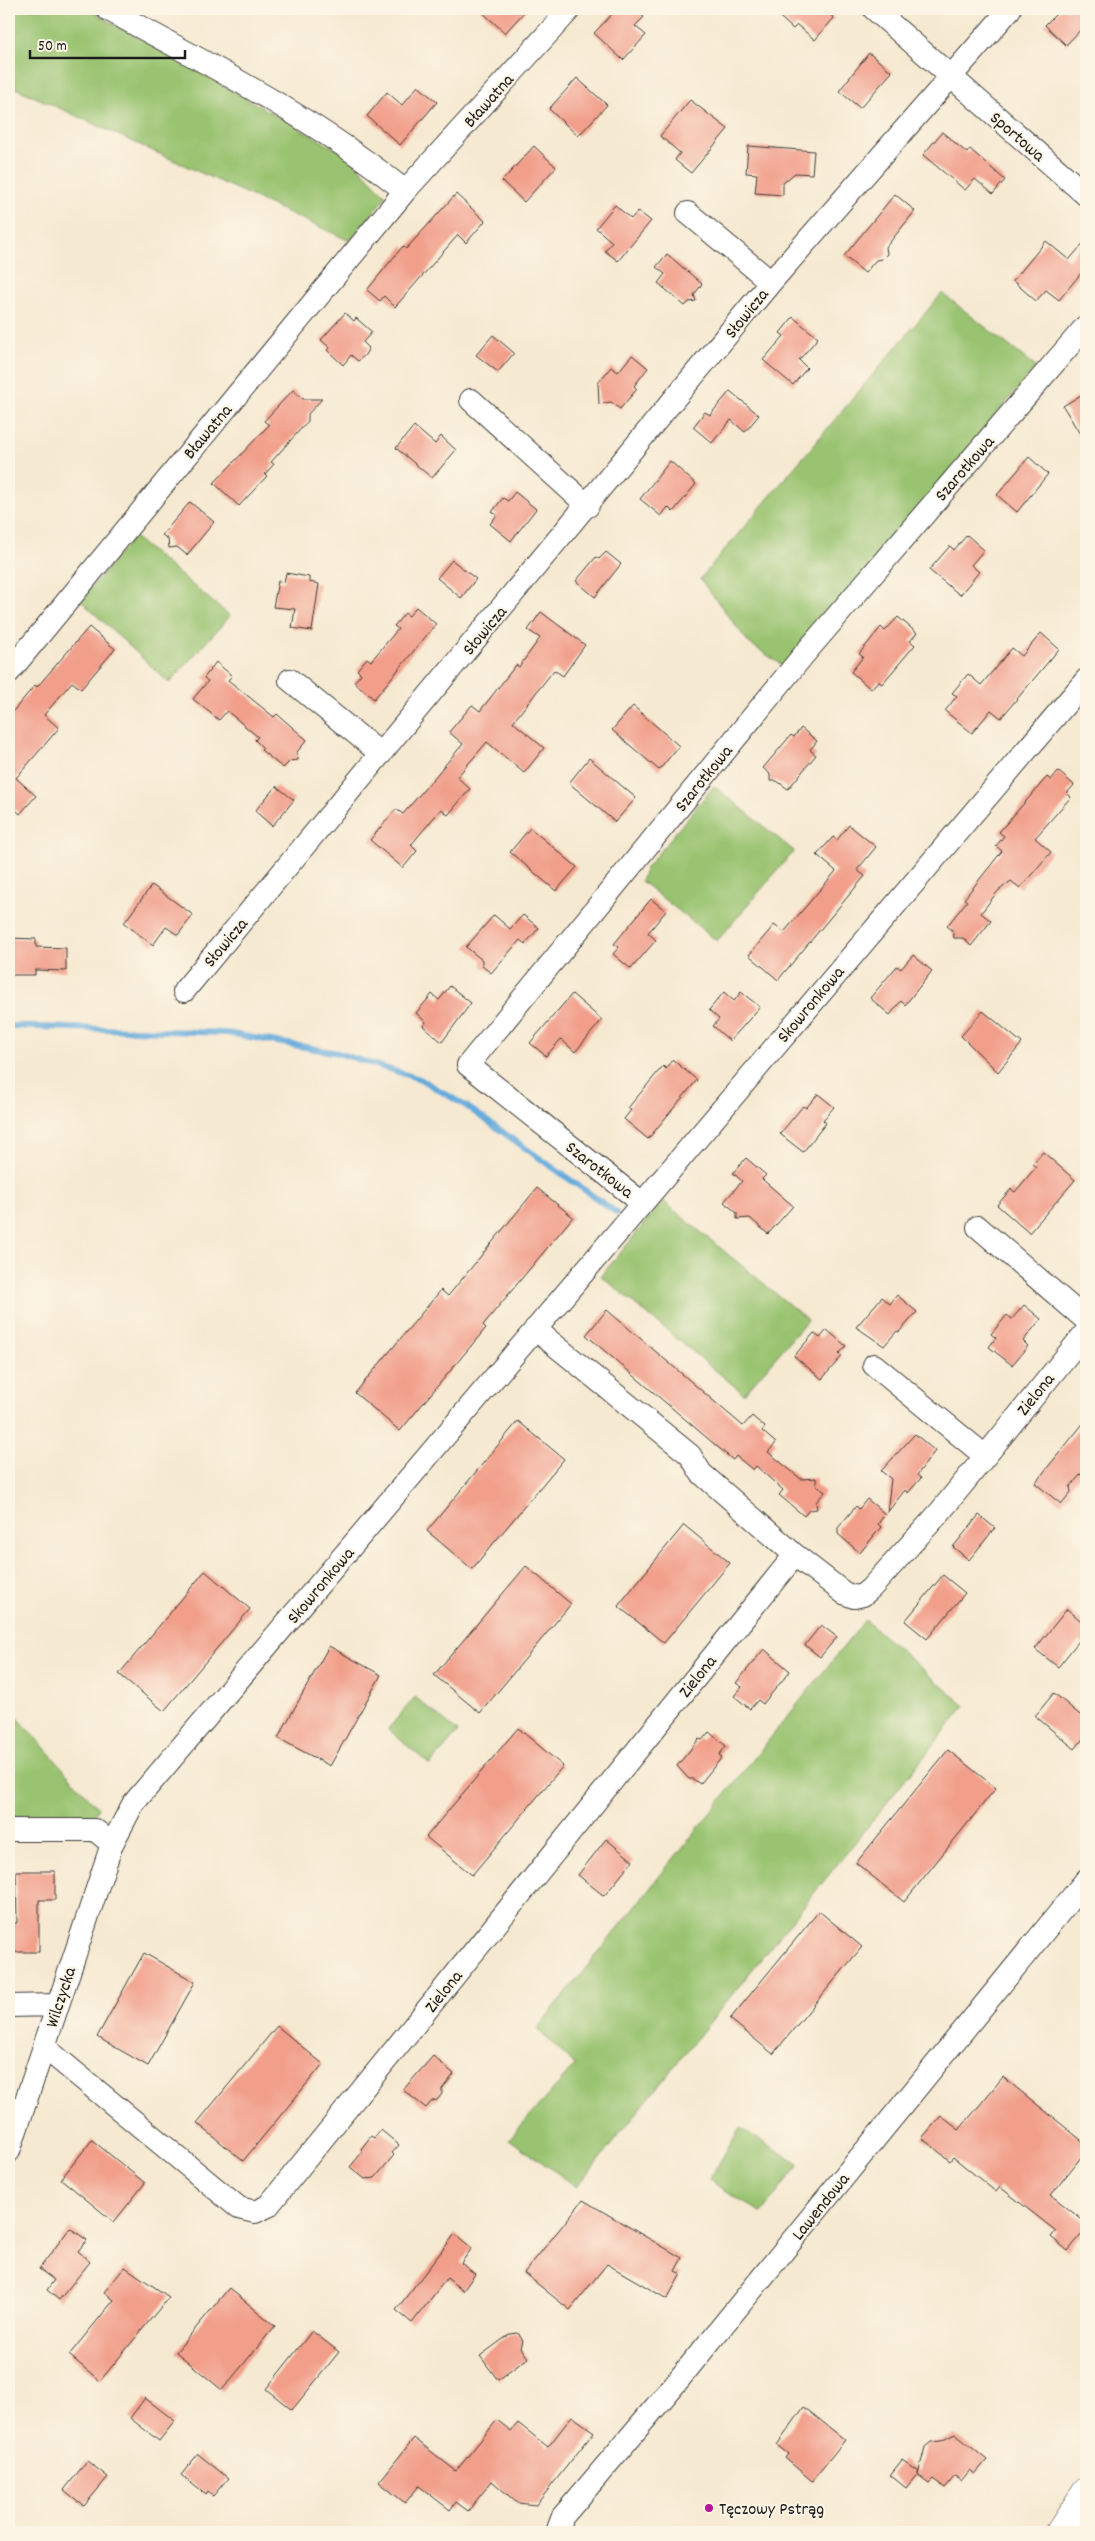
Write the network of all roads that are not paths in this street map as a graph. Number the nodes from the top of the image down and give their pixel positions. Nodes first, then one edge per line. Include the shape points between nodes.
1 (107, 9) edge
2 (570, 9) edge
3 (874, 9) edge
4 (1010, 9) edge
5 (949, 77) junction
6 (405, 191) junction
7 (1086, 195) edge
8 (688, 213) dead end
9 (771, 282) junction
10 (1086, 326) edge
11 (471, 400) dead end
12 (588, 506) junction
13 (9, 672) edge
14 (290, 680) dead end
15 (1086, 680) edge
16 (381, 754) junction
17 (184, 992) dead end
18 (641, 1202) junction
19 (978, 1227) dead end
20 (1086, 1320) edge
21 (535, 1329) junction
22 (1086, 1332) edge
23 (874, 1365) dead end
24 (985, 1456) junction
25 (795, 1555) junction
26 (9, 1830) edge
27 (112, 1844) junction
28 (1086, 1880) edge
29 (56, 2005) junction
30 (9, 2006) edge
31 (44, 2047) junction
32 (9, 2150) edge
33 (1086, 2492) edge
34 (557, 2532) edge
35 (1060, 2532) edge

1 - 6 street via 250,88 358,154
2 - 6 street, Bławatna
3 - 5 street, Sportowa
4 - 5 street
5 - 7 street, Sportowa
5 - 9 street, Słowicza
6 - 13 street, Bławatna
8 - 9 street, Słowicza
9 - 12 street, Słowicza
10 - 18 street, Szarotkowa via 806,652 468,1066
11 - 12 street
12 - 16 street, Słowicza
14 - 16 street
15 - 18 street, Skowronkowa
16 - 17 street, Słowicza
18 - 21 street, Skowronkowa
19 - 20 street
21 - 25 street, Zielona via 690,1455 702,1472
21 - 27 street, Skowronkowa via 132,1804
22 - 24 street, Zielona
23 - 24 street
24 - 25 street, Zielona via 934,1519 863,1595 854,1597 844,1593
25 - 31 street, Zielona via 268,2206 255,2212 239,2208
26 - 27 street via 95,1830
27 - 29 street, Wilczycka
28 - 34 street, Lawendowa via 680,2378 563,2516
29 - 30 street
29 - 31 street, Wilczycka
31 - 32 street, Wilczycka
33 - 35 street

